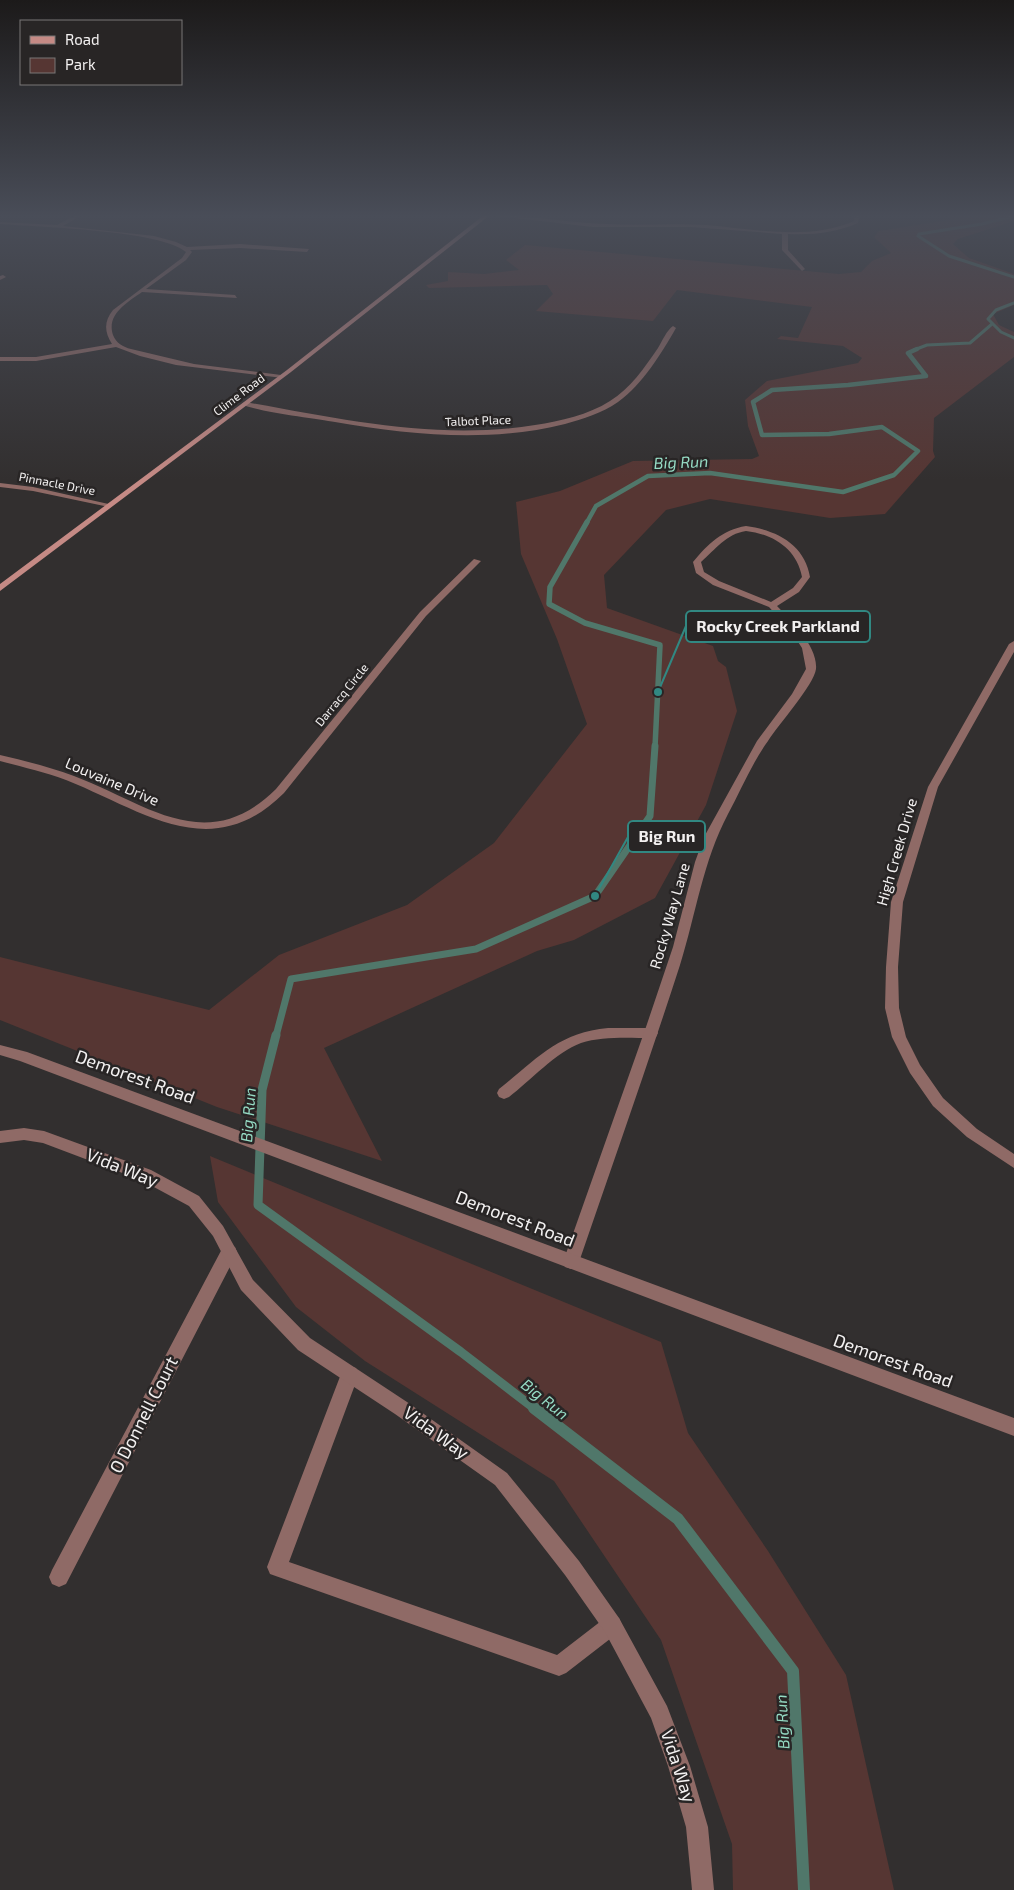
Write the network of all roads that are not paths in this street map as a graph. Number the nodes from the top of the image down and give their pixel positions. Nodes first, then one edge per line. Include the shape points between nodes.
1 (125, 303) edge
2 (376, 303) edge
3 (673, 328) dead end
4 (118, 345) junction
5 (0, 359) edge
6 (281, 377) junction
7 (245, 404) junction
8 (0, 485) edge
9 (109, 505) junction
10 (477, 561) dead end
11 (0, 588) edge
12 (772, 605) junction
13 (1014, 644) edge
14 (0, 758) edge
15 (214, 826) joint
16 (651, 1033) junction
17 (0, 1050) edge
18 (504, 1093) dead end
19 (1, 1137) edge
20 (1014, 1162) edge
21 (229, 1252) junction
22 (571, 1262) junction
23 (350, 1374) junction
24 (1014, 1427) edge
25 (59, 1577) dead end
26 (612, 1625) junction
27 (703, 1890) edge

1 - 4 street via 110,317 108,325
2 - 6 main road, Clime Road
3 - 7 street, Talbot Place via 633,384 619,398 572,421 543,427 485,434 431,433
4 - 5 street via 36,359
4 - 6 street via 132,352 174,362
6 - 7 main road, Clime Road
7 - 9 main road, Clime Road
8 - 9 street, Pinnacle Drive
9 - 11 main road, Clime Road
10 - 15 street, Darracq Circle via 424,614 280,791 254,813
12 - 12 street, Rocky Way Lane via 716,583 700,573 697,562 726,535 738,530 761,531 781,539 803,563 806,577 796,590
12 - 16 street, Rocky Way Lane via 806,648 811,669 797,695 762,741 710,837
13 - 20 street, High Creek Drive via 933,787 896,902 892,1008 899,1037 915,1070 938,1102 972,1133
14 - 15 street, Louvaine Drive via 70,778 166,821
16 - 18 street via 619,1033 569,1043
16 - 22 street, Rocky Way Lane
17 - 22 street, Demorest Road
19 - 21 street, Vida Way via 24,1134 44,1137 146,1175 194,1201 218,1231
21 - 23 street, Vida Way via 247,1285 304,1344
21 - 25 street, O Donnell Court
22 - 24 street, Demorest Road
23 - 26 street, Vida Way via 501,1479 572,1568
23 - 26 street via 277,1567 559,1666
26 - 27 street, Vida Way via 660,1713 679,1766 697,1827

